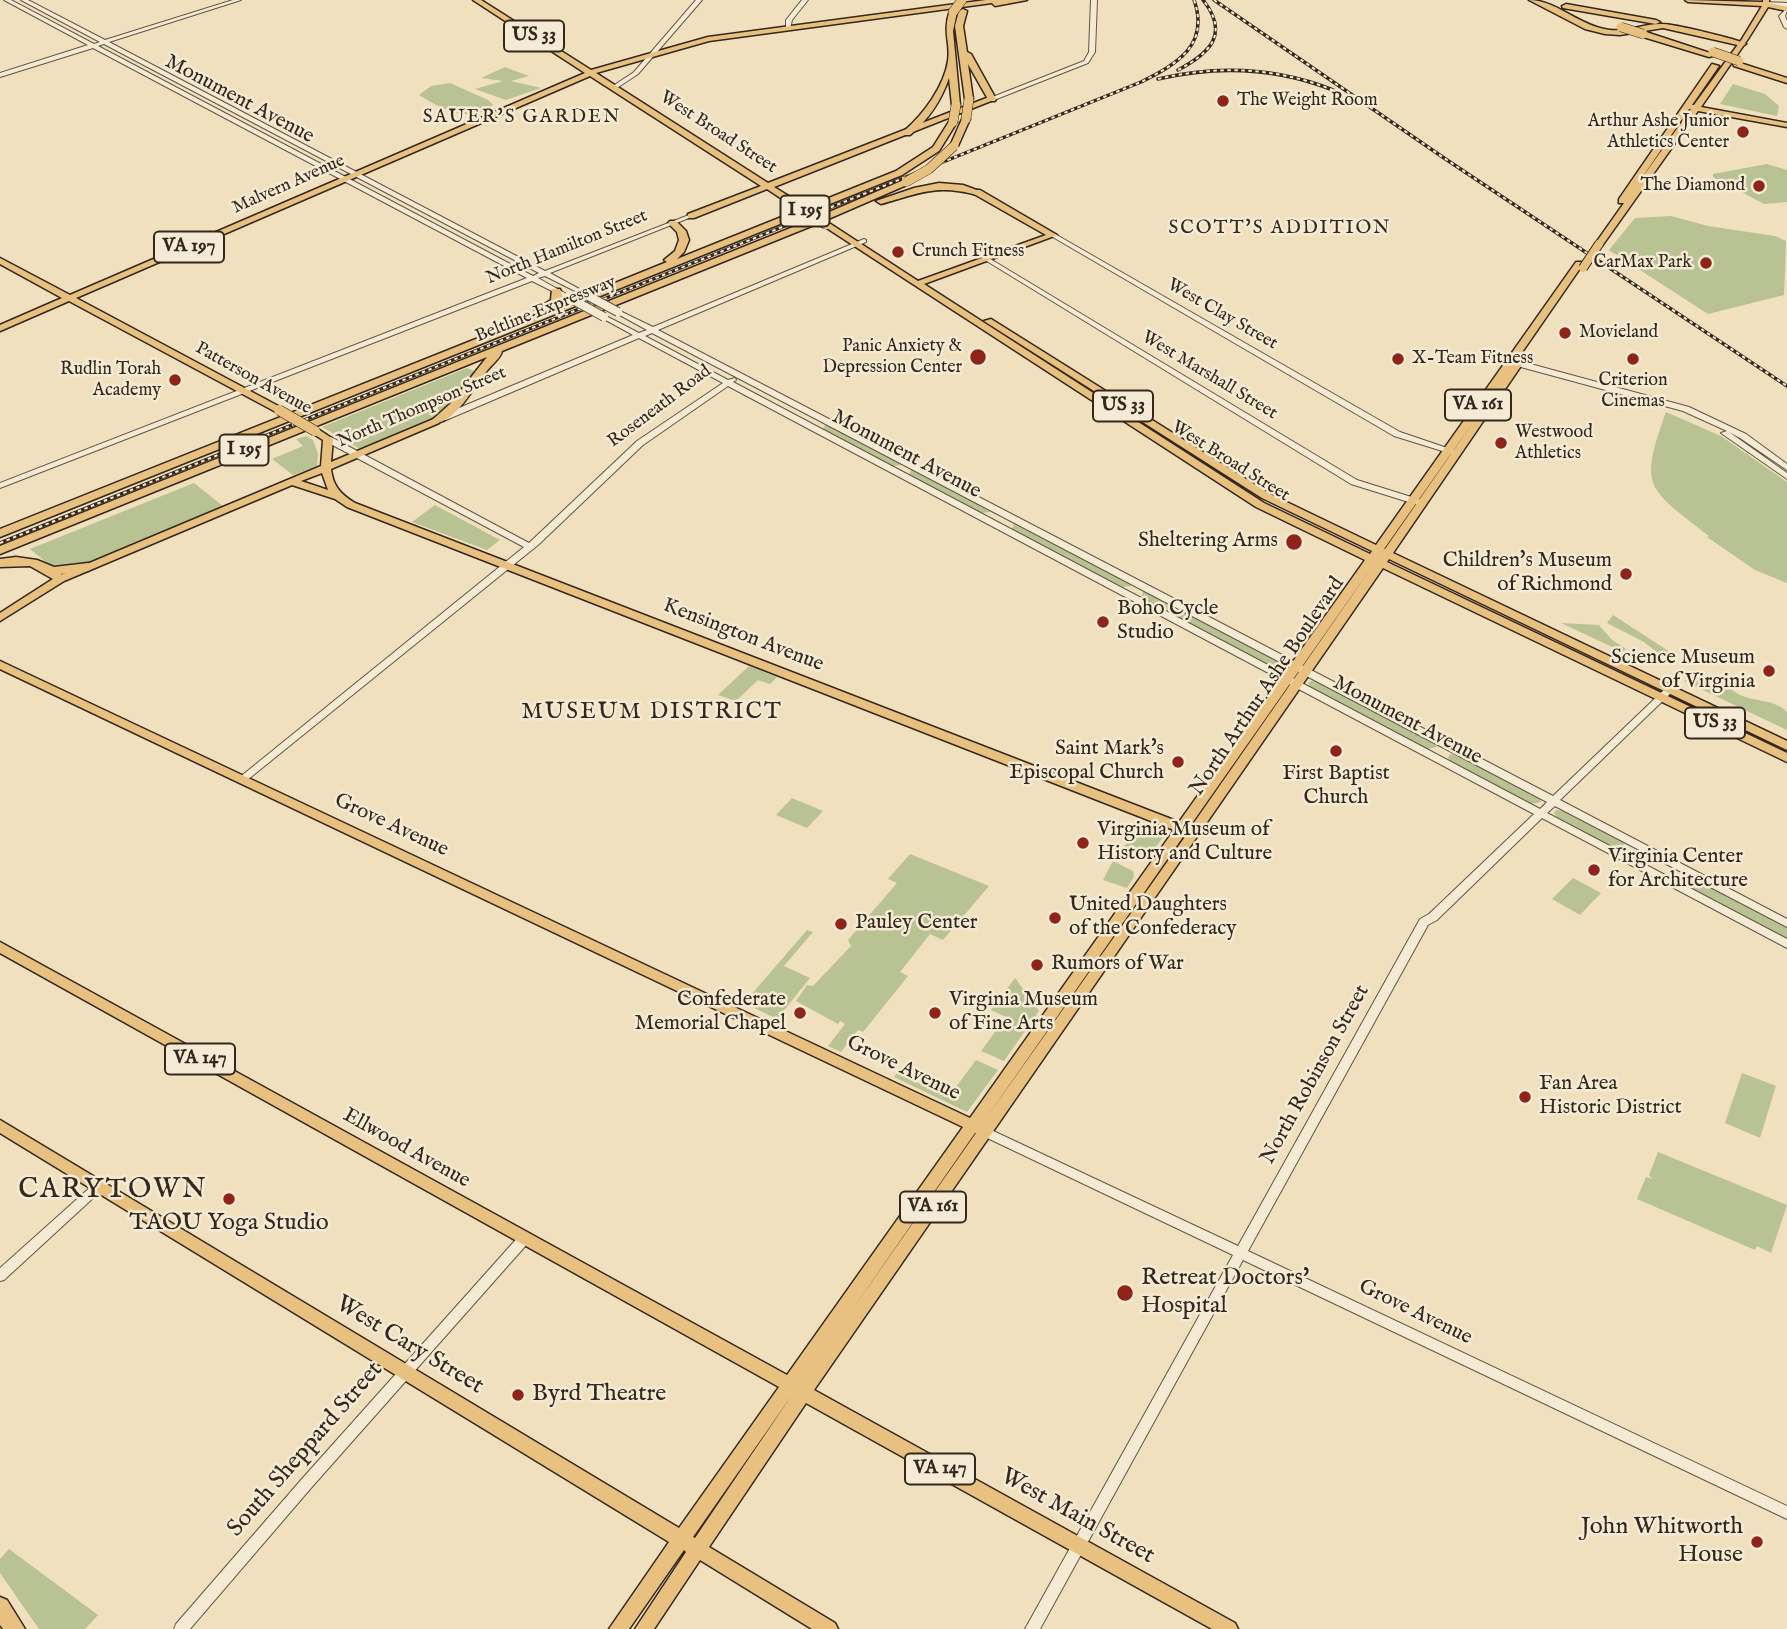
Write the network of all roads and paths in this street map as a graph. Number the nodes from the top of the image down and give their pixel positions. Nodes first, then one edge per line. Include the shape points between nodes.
1 (7, 0) edge
2 (24, 0) edge
3 (238, 0) edge
4 (476, 0) edge
5 (484, 0) edge
6 (699, 0) edge
7 (805, 0) edge
8 (962, 0) edge
9 (972, 0) edge
10 (1001, 0) edge
11 (1024, 0) edge
12 (1094, 0) edge
13 (1532, 0) edge
14 (1547, 0) edge
15 (1688, 0) edge
16 (1765, 2) edge
17 (1566, 6) junction
18 (1787, 8) edge
19 (932, 10) junction
20 (1625, 26) junction
21 (1787, 27) edge
22 (788, 28) junction
23 (1741, 31) junction
24 (1714, 37) junction
25 (665, 40) junction
26 (103, 42) junction
27 (961, 42) junction
28 (1738, 42) junction
29 (686, 44) junction
30 (93, 45) junction
31 (1725, 52) junction
32 (653, 54) junction
33 (952, 60) junction
34 (1713, 69) junction
35 (594, 71) junction
36 (0, 75) edge
37 (1787, 79) edge
38 (618, 86) junction
39 (1710, 87) junction
40 (992, 99) junction
41 (1692, 105) junction
42 (928, 113) junction
43 (1750, 118) joint
44 (941, 119) junction
45 (1784, 122) edge
46 (907, 133) junction
47 (355, 174) junction
48 (345, 178) junction
49 (771, 185) junction
50 (977, 191) joint
51 (691, 216) junction
52 (825, 222) junction
53 (673, 223) junction
54 (1053, 236) junction
55 (684, 240) junction
56 (860, 243) junction
57 (987, 259) junction
58 (0, 261) edge
59 (547, 273) junction
60 (639, 276) junction
61 (533, 279) junction
62 (922, 283) junction
63 (556, 291) junction
64 (71, 298) junction
65 (0, 328) edge
66 (653, 330) junction
67 (640, 335) junction
68 (516, 342) junction
69 (1513, 362) junction
70 (411, 369) junction
71 (738, 373) junction
72 (726, 381) junction
73 (243, 391) junction
74 (1668, 405) junction
75 (436, 421) junction
76 (327, 444) junction
77 (1452, 451) junction
78 (357, 454) junction
79 (325, 468) junction
80 (1787, 468) edge
81 (1787, 477) edge
82 (292, 482) junction
83 (0, 486) edge
84 (336, 496) junction
85 (1417, 502) junction
86 (0, 533) edge
87 (528, 546) junction
88 (0, 550) edge
89 (1378, 556) junction
90 (0, 564) edge
91 (505, 565) junction
92 (88, 567) joint
93 (56, 575) junction
94 (0, 618) edge
95 (0, 665) edge
96 (1295, 665) junction
97 (1307, 671) junction
98 (1291, 681) junction
99 (1666, 693) junction
100 (1787, 746) edge
101 (1787, 758) edge
102 (240, 778) junction
103 (1555, 801) junction
104 (1541, 814) junction
105 (1187, 830) junction
106 (1787, 923) edge
107 (1787, 944) edge
108 (0, 947) edge
109 (0, 1126) edge
110 (979, 1129) junction
111 (57, 1161) joint
112 (99, 1186) junction
113 (524, 1239) junction
114 (1240, 1252) junction
115 (0, 1276) edge
116 (405, 1372) junction
117 (797, 1390) junction
118 (1787, 1513) edge
119 (682, 1539) junction
120 (1077, 1545) junction
121 (699, 1550) junction
122 (0, 1606) edge
123 (15, 1629) edge
124 (181, 1629) edge
125 (618, 1629) edge
126 (644, 1629) edge
127 (829, 1629) edge
128 (1032, 1629) edge
129 (1229, 1629) edge

1 - 30 street, Monument Avenue
2 - 26 street, Monument Avenue
3 - 26 street
4 - 35 main road, West Broad Street / US 33
5 - 35 main road, West Broad Street / US 33
6 - 25 street
7 - 22 street
8 - 33 highway, Beltline Expressway / I 195, bridge via 953,12 949,31
9 - 27 highway, Beltline Expressway / I 195 via 959,26
10 - 19 main road, VA 197
11 - 19 main road, VA 197
12 - 40 street, North Hamilton Street via 1092,51 1086,62
13 - 20 highway
13 - 24 highway via 1605,32 1663,26
14 - 17 highway
15 - 16 main road
16 - 18 main road
16 - 23 main road, North Arthur Ashe Boulevard / VA 161
16 - 28 main road, North Arthur Ashe Boulevard / VA 161
17 - 20 highway
17 - 24 highway
18 - 21 street via 1782,16
19 - 22 main road, VA 197
20 - 37 highway, bridge
22 - 29 main road, VA 197
23 - 24 highway
23 - 28 main road, North Arthur Ashe Boulevard / VA 161
24 - 28 highway
24 - 31 highway via 1723,42
25 - 29 main road
25 - 32 street
26 - 30 street
26 - 47 street, Monument Avenue
27 - 40 highway
27 - 52 highway, Beltline Expressway / I 195, bridge via 970,99 967,119 954,146 929,169
28 - 31 main road, North Arthur Ashe Boulevard / VA 161
28 - 39 main road, North Arthur Ashe Boulevard / VA 161
29 - 32 main road, VA 197
30 - 36 street
30 - 48 street, Monument Avenue
31 - 34 main road, North Arthur Ashe Boulevard / VA 161
32 - 35 main road, VA 197
32 - 38 street
33 - 42 highway
33 - 60 highway, Beltline Expressway / I 195, bridge via 953,122 936,149 899,173
34 - 39 main road via 1717,72
34 - 41 main road, North Arthur Ashe Boulevard / VA 161
35 - 38 main road, West Broad Street / US 33
35 - 47 main road, Malvern Avenue / VA 197
38 - 49 main road, West Broad Street / US 33
39 - 41 main road, North Arthur Ashe Boulevard / VA 161
40 - 44 main road, North Hamilton Street
41 - 43 main road
41 - 45 main road
41 - 69 main road, North Arthur Ashe Boulevard / VA 161, bridge via 1649,178
42 - 44 highway
42 - 46 highway
43 - 45 main road
44 - 46 main road, North Hamilton Street
46 - 49 main road, North Hamilton Street
47 - 48 main road, Malvern Avenue / VA 197
47 - 59 street, Monument Avenue
48 - 61 street, Monument Avenue
48 - 64 main road, Malvern Avenue / VA 197
49 - 51 main road, North Hamilton Street
49 - 52 main road, West Broad Street / US 33, bridge
50 - 52 highway via 954,185 926,186
50 - 54 main road, West Clay Street
51 - 53 street, North Hamilton Street
51 - 55 highway
52 - 56 main road, West Broad Street / US 33
52 - 68 highway, Beltline Expressway / I 195
53 - 55 highway
53 - 59 street, North Hamilton Street
54 - 57 main road
54 - 77 street, West Clay Street via 1397,434
55 - 60 highway via 676,256
56 - 62 main road, West Broad Street / US 33
56 - 66 street, North Thompson Street
57 - 62 main road
57 - 85 street, West Marshall Street via 1354,482
58 - 64 main road, Patterson Avenue
59 - 61 street, North Hamilton Street
59 - 66 street, Monument Avenue, bridge
60 - 70 highway, Beltline Expressway / I 195
61 - 63 street, Monument Avenue
61 - 73 street, North Hamilton Street
62 - 89 main road, West Broad Street / US 33 via 1257,503
63 - 67 street, Monument Avenue, bridge
63 - 70 highway via 558,297 551,304
64 - 65 main road, Malvern Avenue / VA 197
64 - 73 main road, Patterson Avenue
66 - 67 street, North Thompson Street
66 - 71 street, Monument Avenue
67 - 72 street, Monument Avenue
67 - 75 street, North Thompson Street
68 - 75 highway via 486,363 462,401
68 - 88 highway, Beltline Expressway / I 195
69 - 74 street
69 - 77 main road, North Arthur Ashe Boulevard / VA 161
70 - 86 highway, Beltline Expressway / I 195
71 - 72 street, Roseneath Road via 737,378
71 - 96 street, Monument Avenue
72 - 87 street, Roseneath Road via 636,440
72 - 98 street, Monument Avenue
73 - 76 main road, Patterson Avenue, bridge
73 - 83 street, North Hamilton Street
74 - 80 street via 1732,429
74 - 81 street via 1732,437
75 - 78 main road, North Thompson Street
76 - 78 street, Patterson Avenue
76 - 79 main road
77 - 85 main road, North Arthur Ashe Boulevard / VA 161
78 - 79 main road, North Thompson Street
78 - 87 street, Patterson Avenue
79 - 82 main road, North Thompson Street
79 - 84 main road via 329,488
82 - 84 main road
82 - 92 main road, North Thompson Street
84 - 91 main road, Kensington Avenue
85 - 89 main road, North Arthur Ashe Boulevard / VA 161
87 - 91 street, Roseneath Road
89 - 96 main road, North Arthur Ashe Boulevard / VA 161
89 - 97 main road, North Arthur Ashe Boulevard / VA 161
89 - 99 main road, West Broad Street / US 33
90 - 93 highway via 34,563
91 - 102 street, Roseneath Road
91 - 105 main road, Kensington Avenue
92 - 93 highway
93 - 94 main road
95 - 102 main road, Grove Avenue
96 - 97 street, Monument Avenue
96 - 98 main road, North Arthur Ashe Boulevard / VA 161
97 - 98 main road, North Arthur Ashe Boulevard / VA 161
97 - 103 street, Monument Avenue
98 - 104 street, Monument Avenue
98 - 105 main road, North Arthur Ashe Boulevard / VA 161
99 - 100 main road, West Broad Street / US 33
99 - 101 main road, West Broad Street / US 33
99 - 103 street, North Robinson Street
102 - 110 main road, Grove Avenue
103 - 104 street, North Robinson Street
103 - 106 street, Monument Avenue
104 - 107 street, Monument Avenue
104 - 114 street, North Robinson Street via 1424,922
105 - 110 main road, North Arthur Ashe Boulevard / VA 161
108 - 113 main road, Ellwood Avenue / VA 147
109 - 111 main road, West Cary Street
110 - 114 street, Grove Avenue
110 - 117 main road, North Arthur Ashe Boulevard / VA 161
111 - 112 main road, West Cary Street
112 - 115 street
112 - 116 main road, West Cary Street
113 - 116 street, South Sheppard Street
113 - 117 main road, Ellwood Avenue / VA 147
114 - 118 street, Grove Avenue
114 - 120 street, North Robinson Street
116 - 119 main road, West Cary Street
116 - 124 street, South Sheppard Street
117 - 119 main road, VA 161
117 - 120 main road, West Main Street / VA 147
117 - 121 main road, VA 161
119 - 121 main road, West Cary Street
119 - 125 main road, VA 161
120 - 128 street, North Robinson Street
120 - 129 main road, West Main Street / VA 147
121 - 126 main road, VA 161
121 - 127 main road, West Cary Street
122 - 123 highway

